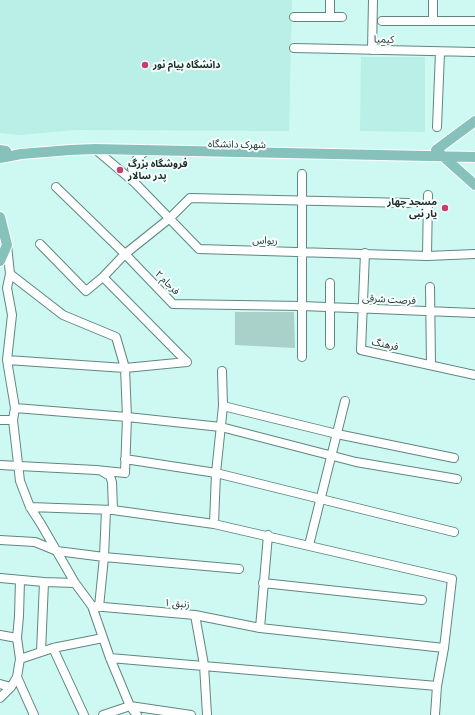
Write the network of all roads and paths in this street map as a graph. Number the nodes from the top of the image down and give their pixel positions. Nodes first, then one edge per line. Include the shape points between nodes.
1 (330, 0) edge
2 (373, 0) edge
3 (433, 0) edge
4 (294, 17) dead end
5 (330, 17) junction
6 (342, 17) dead end
7 (382, 20) dead end
8 (432, 21) junction
9 (475, 21) edge
10 (294, 48) dead end
11 (372, 50) junction
12 (440, 52) junction
13 (475, 52) edge
14 (475, 121) edge
15 (437, 127) dead end
16 (95, 149) junction
17 (147, 149) junction
18 (475, 150) edge
19 (439, 153) junction
20 (2, 156) edge
21 (475, 157) edge
22 (302, 174) dead end
23 (135, 183) junction
24 (475, 185) edge
25 (56, 187) dead end
26 (428, 195) dead end
27 (302, 201) junction
28 (409, 203) dead end
29 (0, 217) edge
30 (170, 218) junction
31 (40, 244) dead end
32 (7, 245) junction
33 (302, 252) junction
34 (365, 253) junction
35 (125, 254) junction
36 (475, 254) edge
37 (427, 256) junction
38 (0, 261) edge
39 (10, 274) junction
40 (103, 277) junction
41 (330, 283) dead end
42 (430, 287) dead end
43 (302, 306) junction
44 (331, 307) junction
45 (363, 309) junction
46 (431, 312) junction
47 (475, 313) edge
48 (330, 345) dead end
49 (302, 357) dead end
50 (7, 360) junction
51 (431, 365) junction
52 (125, 368) junction
53 (222, 371) dead end
54 (475, 375) edge
55 (345, 400) dead end
56 (223, 406) junction
57 (15, 408) junction
58 (127, 417) junction
59 (0, 420) edge
60 (13, 420) junction
61 (221, 427) junction
62 (337, 434) junction
63 (331, 457) junction
64 (454, 458) dead end
65 (125, 459) junction
66 (0, 466) edge
67 (18, 466) junction
68 (104, 471) junction
69 (216, 473) junction
70 (457, 479) dead end
71 (320, 500) junction
72 (30, 507) junction
73 (109, 510) junction
74 (214, 524) junction
75 (454, 532) dead end
76 (268, 535) junction
77 (0, 540) edge
78 (309, 545) junction
79 (57, 551) junction
80 (104, 557) junction
81 (239, 569) dead end
82 (0, 578) edge
83 (20, 580) junction
84 (44, 582) junction
85 (74, 583) junction
86 (263, 583) junction
87 (422, 600) dead end
88 (96, 606) junction
89 (195, 615) junction
90 (260, 628) junction
91 (0, 635) edge
92 (17, 638) junction
93 (103, 638) junction
94 (53, 648) junction
95 (444, 648) junction
96 (41, 652) junction
97 (110, 658) junction
98 (20, 660) junction
99 (204, 665) junction
100 (17, 676) junction
101 (0, 684) edge
102 (437, 686) junction
103 (11, 687) junction
104 (0, 698) edge
105 (130, 706) junction
106 (34, 715) edge
107 (84, 715) edge
108 (103, 715) edge
109 (137, 715) edge
110 (191, 715) edge
111 (207, 715) edge
112 (435, 715) edge

1 - 5 street
2 - 11 street
3 - 8 street
4 - 5 street
5 - 6 street
7 - 8 street
8 - 9 street
10 - 11 street, کیمیا
11 - 12 street, کیمیا
12 - 13 street, کیمیا
12 - 15 street
14 - 19 main road
16 - 17 main road
16 - 20 main road
16 - 23 street, ریواس
17 - 19 main road via 219,152
17 - 23 street via 132,168
18 - 19 main road, شهرک دانشگاه
19 - 20 main road, شهرک دانشگاه via 174,144 96,144 51,146
19 - 21 main road
19 - 24 main road
22 - 27 street
23 - 30 street, ریواس
25 - 35 street, فرجام ۲
26 - 37 street
27 - 28 street
27 - 30 street via 190,198
27 - 33 street
29 - 32 main road
30 - 33 street, ریواس via 199,249
30 - 35 street
31 - 40 street via 86,291
32 - 38 main road
32 - 39 street
33 - 34 street, ریواس
33 - 43 street
34 - 37 street, ریواس
34 - 45 street, فرهنگ
35 - 40 street
35 - 43 street, فرجام ۲ via 173,304
36 - 37 street, ریواس
39 - 50 street via 7,288 12,315
39 - 52 street via 63,315 116,337
40 - 52 street via 187,362
41 - 44 street
42 - 46 street
43 - 44 street, فرصت شرقی
43 - 49 street
44 - 45 street, فرصت شرقی
44 - 48 street
45 - 46 street, فرصت شرقی
45 - 51 street, فرهنگ via 361,350
46 - 47 street, فرصت شرقی
46 - 51 street
50 - 52 street
50 - 57 street
51 - 54 street, فرهنگ
52 - 58 street
53 - 56 street
55 - 62 street
56 - 61 street
56 - 62 street
57 - 58 street
57 - 60 street
58 - 61 street
58 - 65 street
59 - 60 street
60 - 67 street
61 - 63 street
61 - 69 street
62 - 63 street
62 - 64 street
63 - 70 street
63 - 71 street
65 - 68 street via 125,473
65 - 69 street
66 - 67 street
67 - 68 street
67 - 72 street via 20,481
68 - 73 street via 112,482
69 - 71 street
69 - 74 street
71 - 75 street
71 - 78 street
72 - 73 street
72 - 79 street
73 - 74 street
73 - 80 street
74 - 76 street
76 - 78 street
76 - 86 street
77 - 79 street via 36,542
78 - 95 street via 452,579
79 - 80 street
79 - 85 street
80 - 81 street
80 - 88 street
82 - 83 street
83 - 84 street
83 - 92 street
84 - 85 street
84 - 96 street
85 - 88 street
86 - 87 street
86 - 90 street
88 - 89 street, زنبق ۱
88 - 93 street
89 - 90 street, زنبق ۱
89 - 99 street
90 - 95 street, زنبق ۱
91 - 92 street
92 - 98 street
93 - 94 street
93 - 97 street
94 - 96 street
94 - 107 street
95 - 102 street
96 - 98 street
97 - 99 street
97 - 105 street
98 - 100 street
99 - 102 street
99 - 111 street
100 - 103 street
100 - 106 street
101 - 103 street
102 - 112 street
103 - 104 street
105 - 108 street
105 - 109 street
105 - 110 street

